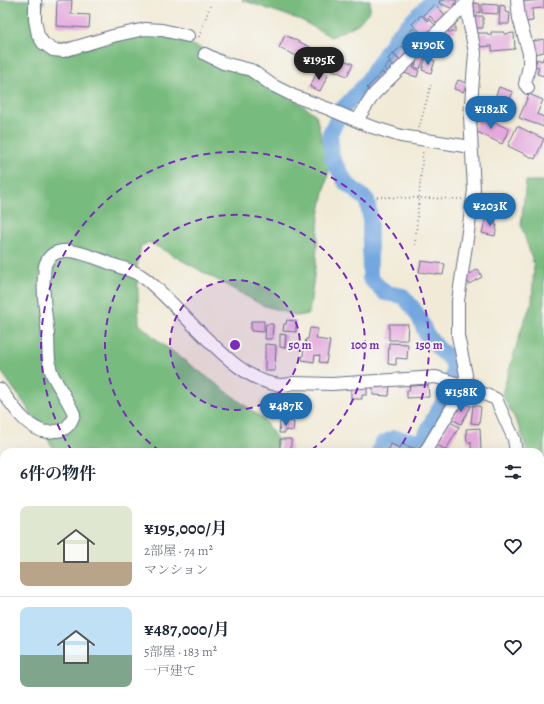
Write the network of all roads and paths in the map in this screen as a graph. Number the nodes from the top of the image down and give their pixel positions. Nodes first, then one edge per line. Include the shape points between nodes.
1 (35, 0) edge
2 (517, 0) edge
3 (467, 2) edge
4 (210, 6) dead end
5 (194, 36) joint
6 (205, 54) dead end
7 (430, 85) dead end
8 (528, 88) dead end
9 (357, 120) junction
10 (421, 139) junction
11 (471, 147) junction
12 (378, 197) dead end
13 (419, 199) junction
14 (466, 199) dead end
15 (415, 245) dead end
16 (462, 385) junction
17 (0, 389) edge
18 (427, 448) edge
19 (515, 448) edge

1 - 5 street via 38,35 43,43 53,50 63,51 144,29
2 - 8 street via 519,18 529,53 525,84
3 - 9 street via 374,94
3 - 11 street via 475,53 470,116
4 - 5 path
6 - 9 street via 224,63 251,70 294,96
7 - 10 path
9 - 10 street via 401,136
10 - 11 street
10 - 13 path
11 - 16 street via 474,190 458,301 458,336 466,375
12 - 13 path
13 - 14 path
13 - 15 path
16 - 17 street via 436,377 272,385 256,379 224,355 139,275 80,252 67,251 52,254 46,263 43,282 48,356 52,373 74,414 72,421 59,431 44,432 30,425
16 - 18 street
16 - 19 street via 496,399 514,439

